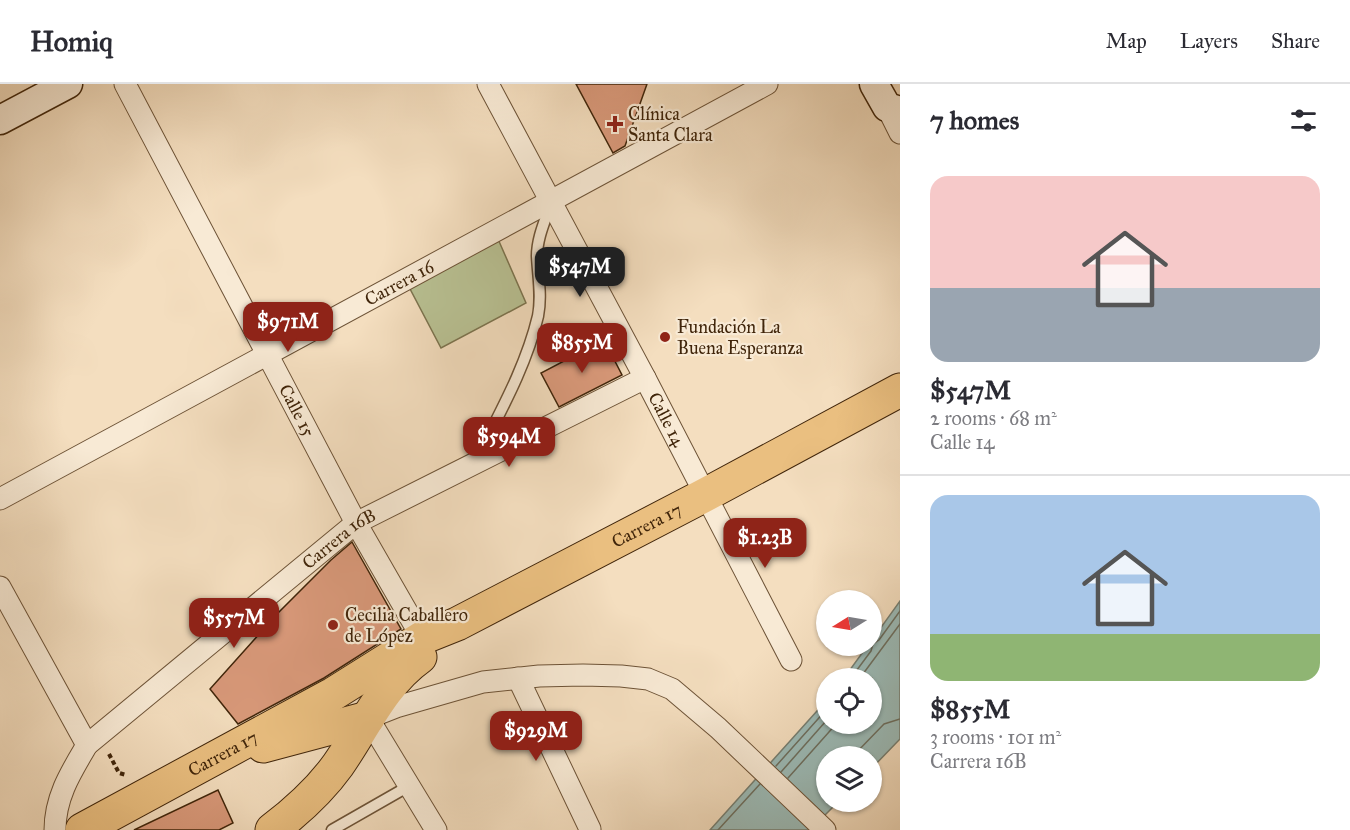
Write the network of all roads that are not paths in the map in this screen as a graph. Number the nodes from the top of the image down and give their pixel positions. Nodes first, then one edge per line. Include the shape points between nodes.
1 (68, 84) edge
2 (125, 84) edge
3 (488, 84) edge
4 (767, 84) edge
5 (887, 101) edge
6 (0, 120) edge
7 (900, 133) edge
8 (551, 202) junction
9 (268, 355) junction
10 (645, 378) junction
11 (900, 390) edge
12 (475, 463) junction
13 (705, 495) junction
14 (0, 499) edge
15 (356, 523) junction
16 (0, 586) edge
17 (457, 624) junction
18 (422, 638) junction
19 (790, 660) dead end
20 (518, 678) junction
21 (368, 718) junction
22 (87, 745) junction
23 (212, 759) junction
24 (409, 786) junction
25 (55, 830) edge
26 (82, 830) edge
27 (272, 830) edge
28 (332, 830) edge
29 (436, 830) edge
30 (590, 830) edge
31 (825, 830) edge

1 - 6 main road
2 - 9 street, Calle 15
3 - 8 street, Calle 14
4 - 8 street, Carrera 16
5 - 7 street
8 - 9 street, Carrera 16
8 - 10 street, Calle 14
8 - 12 lane via 538,239 538,316 519,372
9 - 14 street, Carrera 16
9 - 15 street, Calle 15
10 - 12 street, Carrera 16B
10 - 13 street, Calle 14
11 - 13 main road, Carrera 17
12 - 15 street, Carrera 16B
13 - 17 main road, Carrera 17
13 - 19 street, Calle 14
15 - 18 street, Calle 15
15 - 22 street, Carrera 16B
16 - 22 street
17 - 18 main road, Carrera 17
17 - 21 main road, Carrera 17 via 388,687
18 - 23 main road, Carrera 17 via 333,694
20 - 21 street via 455,689
20 - 30 street
20 - 31 street via 612,675 648,679 672,689
21 - 23 main road
21 - 24 street
21 - 27 main road, Carrera 17 via 324,783
22 - 25 street, Carrera 16B via 63,784
23 - 26 main road, Carrera 17
24 - 28 lane
24 - 29 street

